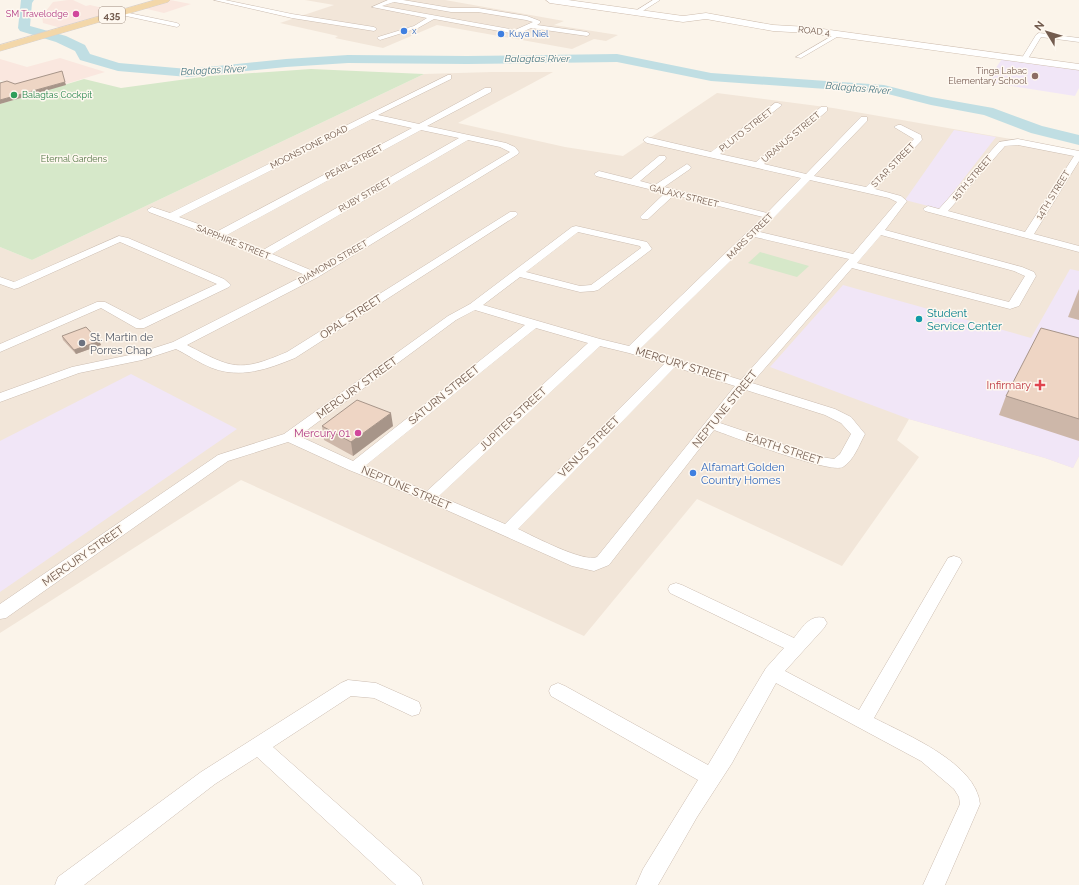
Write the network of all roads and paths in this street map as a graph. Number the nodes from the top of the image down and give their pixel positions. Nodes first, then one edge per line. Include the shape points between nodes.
1 (165, 0) edge
2 (217, 0) edge
3 (393, 0) edge
4 (550, 0) edge
5 (656, 0) edge
6 (451, 10) junction
7 (119, 13) junction
8 (636, 13) junction
9 (433, 17) junction
10 (177, 25) dead end
11 (531, 26) junction
12 (374, 29) dead end
13 (587, 34) dead end
14 (839, 34) junction
15 (380, 38) dead end
16 (1079, 40) edge
17 (0, 48) edge
18 (800, 57) dead end
19 (1024, 60) junction
20 (1079, 67) edge
21 (448, 77) dead end
22 (488, 90) dead end
23 (778, 105) dead end
24 (824, 109) dead end
25 (370, 116) junction
26 (864, 119) dead end
27 (419, 127) junction
28 (898, 127) dead end
29 (467, 137) junction
30 (647, 140) dead end
31 (1079, 154) edge
32 (714, 155) junction
33 (662, 158) dead end
34 (758, 165) junction
35 (687, 167) dead end
36 (599, 174) dead end
37 (809, 176) junction
38 (632, 183) junction
39 (655, 189) junction
40 (868, 190) junction
41 (671, 192) junction
42 (928, 209) dead end
43 (152, 210) dead end
44 (942, 212) junction
45 (513, 214) dead end
46 (769, 216) junction
47 (170, 217) junction
48 (645, 217) dead end
49 (879, 231) junction
50 (753, 233) junction
51 (219, 235) junction
52 (1028, 235) junction
53 (1079, 249) edge
54 (264, 254) junction
55 (851, 260) junction
56 (519, 273) junction
57 (314, 276) junction
58 (0, 280) edge
59 (474, 306) junction
60 (533, 324) junction
61 (597, 342) junction
62 (177, 345) junction
63 (0, 348) edge
64 (632, 350) junction
65 (672, 363) junction
66 (744, 384) junction
67 (2, 394) edge
68 (712, 425) junction
69 (289, 437) junction
70 (354, 466) junction
71 (429, 497) junction
72 (507, 531) junction
73 (954, 562) dead end
74 (676, 589) dead end
75 (0, 613) edge
76 (818, 623) dead end
77 (795, 646) junction
78 (772, 672) junction
79 (558, 691) dead end
80 (412, 708) dead end
81 (863, 720) junction
82 (258, 746) junction
83 (711, 777) junction
84 (66, 885) edge
85 (412, 885) edge
86 (647, 885) edge
87 (934, 885) edge

1 - 7 main road, 435
2 - 12 street via 276,13
3 - 6 street
3 - 9 street via 375,7
4 - 8 street, ROAD 4
5 - 8 street
6 - 9 street
6 - 11 street via 478,10 538,21
7 - 10 street
7 - 17 main road, 435
8 - 14 street, ROAD 4 via 683,19 706,16 773,28
9 - 11 street via 515,32
9 - 15 street via 416,27
11 - 13 street
14 - 18 street
14 - 19 street, ROAD 4
16 - 19 street via 1039,35
19 - 20 street, ROAD 4
21 - 25 street, MOONSTONE ROAD
22 - 27 street, PEARL STREET
23 - 32 street, PLUTO STREET
24 - 34 street, URANUS STREET
25 - 27 street, DIAMOND STREET
25 - 47 street, MOONSTONE ROAD
26 - 37 street, MARS STREET
27 - 29 street, DIAMOND STREET
27 - 51 street, PEARL STREET
28 - 40 street, STAR STREET via 918,137 918,140
29 - 54 street, RUBY STREET
29 - 57 street, DIAMOND STREET via 503,145 515,152
30 - 32 street, NEPTUNE STREET
31 - 44 street, 15TH STREET via 1018,142 1002,144
31 - 52 street, 14TH STREET
32 - 34 street, NEPTUNE STREET
33 - 38 street
34 - 37 street, NEPTUNE STREET
35 - 39 street
36 - 38 street, GALAXY STREET
37 - 40 street, NEPTUNE STREET
37 - 46 street, MARS STREET
38 - 39 street, GALAXY STREET
39 - 41 street, GALAXY STREET
40 - 49 street, NEPTUNE STREET via 902,201
41 - 46 street, GALAXY STREET
41 - 48 street
42 - 44 street
43 - 47 street, SAPPHIRE STREET
44 - 52 street
45 - 62 street, OPAL STREET via 291,355 267,365 241,370 222,367
46 - 50 street, MARS STREET
47 - 51 street, SAPPHIRE STREET
49 - 55 street, NEPTUNE STREET
49 - 55 street via 1018,269 1031,276 1015,304 1010,306
50 - 55 street
50 - 64 street, MARS STREET
51 - 54 street, SAPPHIRE STREET
52 - 53 street
54 - 57 street, SAPPHIRE STREET
55 - 66 street, NEPTUNE STREET
56 - 56 street via 588,290 647,249 643,244 576,229
56 - 59 street
57 - 62 street, DIAMOND STREET
58 - 63 street via 14,286 119,239 220,281 224,285 140,325 101,304
59 - 60 street, MERCURY STREET
59 - 69 street, MERCURY STREET via 452,318
60 - 61 street, MERCURY STREET
60 - 70 street, SATURN STREET
61 - 64 street, MERCURY STREET
61 - 71 street, JUPITER STREET
62 - 67 street, DIAMOND STREET via 142,356 76,370
64 - 65 street, MERCURY STREET
65 - 66 street, MERCURY STREET
65 - 72 street, VENUS STREET
66 - 68 street, NEPTUNE STREET
66 - 68 street, EARTH STREET via 830,412 846,420 858,434 846,457 837,464 819,462
68 - 72 street, NEPTUNE STREET via 603,561 594,565 578,562
69 - 70 street, NEPTUNE STREET
69 - 75 street, MERCURY STREET via 223,458
70 - 71 street, NEPTUNE STREET
71 - 72 street, NEPTUNE STREET
73 - 81 street
74 - 77 street
76 - 77 street
77 - 78 street
78 - 81 street
78 - 83 street via 725,757
79 - 83 street
80 - 82 street via 376,691 348,688
81 - 87 street via 928,755 961,783 969,794 970,804
82 - 84 street via 208,778
82 - 85 street
83 - 86 street

